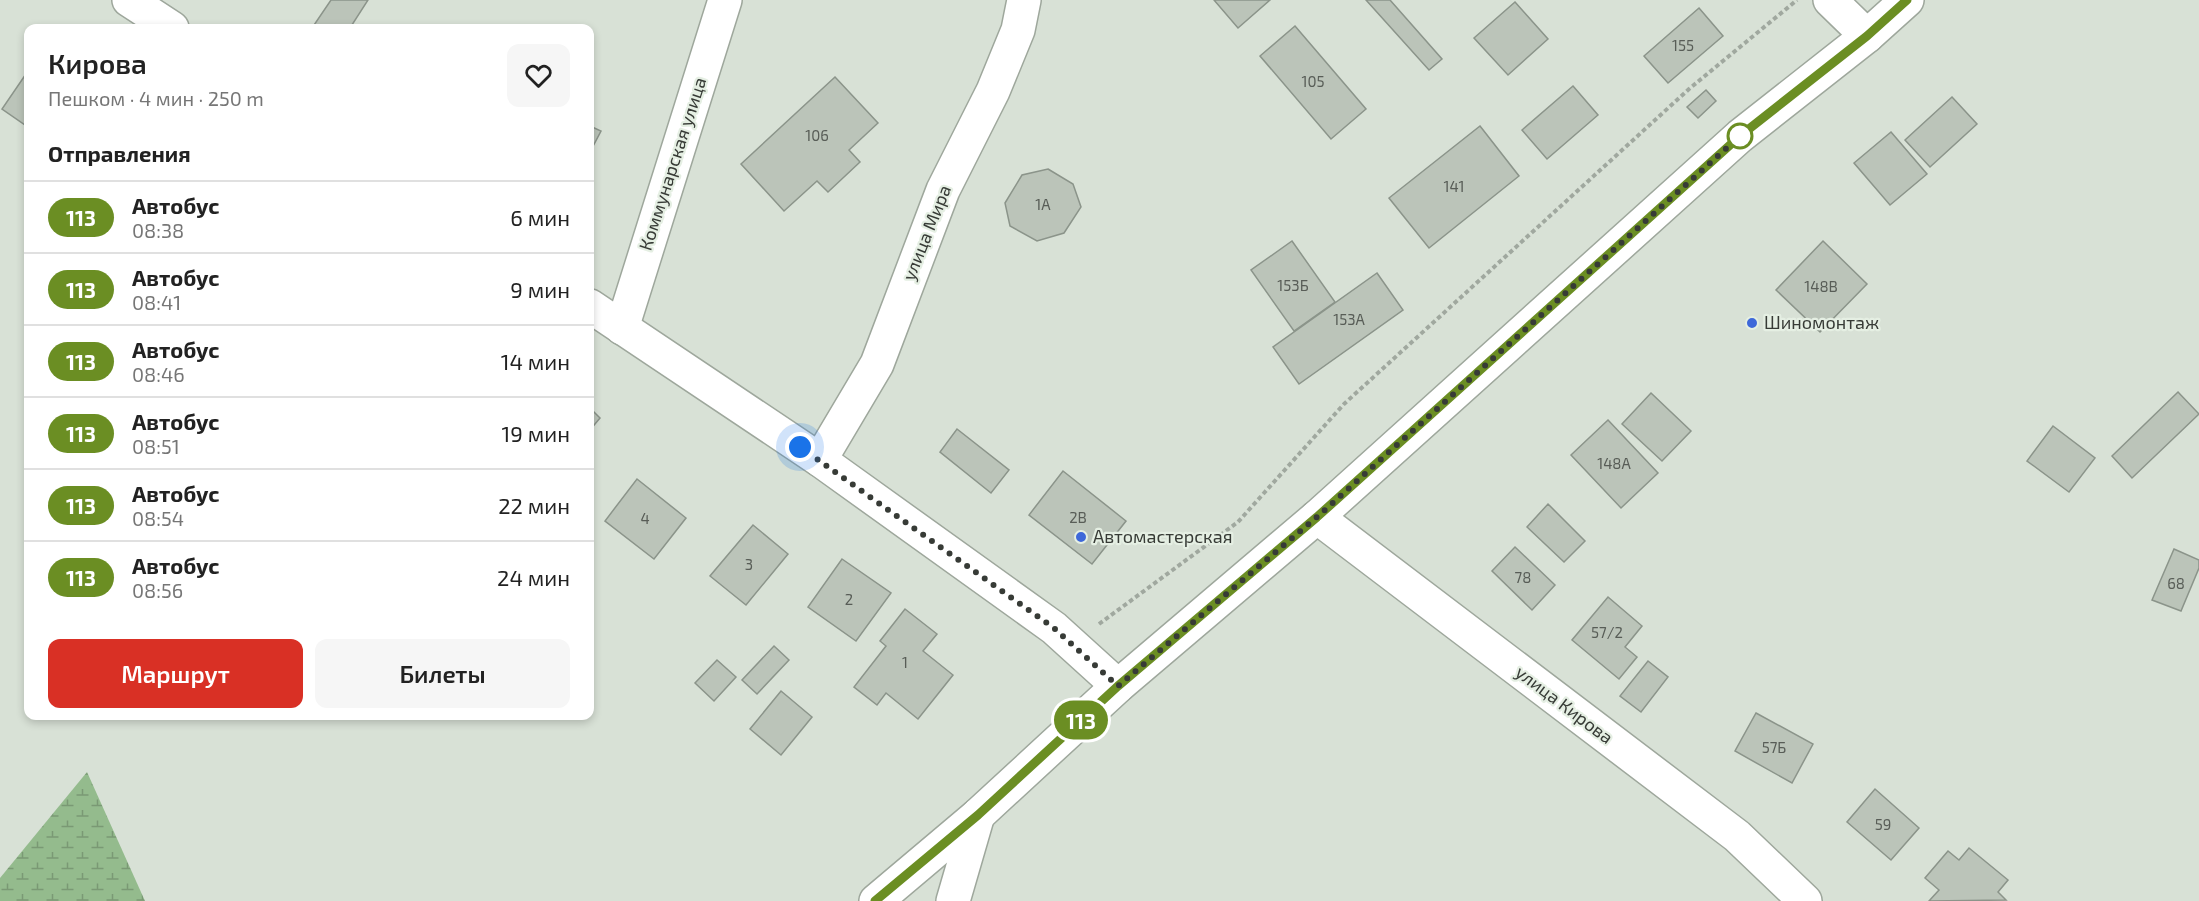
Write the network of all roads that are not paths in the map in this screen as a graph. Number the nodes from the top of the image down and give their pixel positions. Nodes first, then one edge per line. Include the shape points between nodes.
1 (129, 0) edge
2 (725, 0) edge
3 (1024, 0) edge
4 (1830, 0) edge
5 (1907, 0) edge
6 (166, 24) edge
7 (1867, 36) junction
8 (594, 309) edge
9 (622, 328) junction
10 (820, 460) junction
11 (1317, 517) junction
12 (1118, 686) junction
13 (978, 815) junction
14 (876, 901) edge
15 (953, 901) edge
16 (1805, 901) edge

1 - 6 street
2 - 9 street, Коммунарская улица
3 - 10 street, улица Мира via 1018,30 993,91 943,190 877,364
4 - 7 street
5 - 7 street
7 - 11 street via 1740,136
8 - 9 street
9 - 10 street
10 - 12 street via 1054,628
11 - 12 street
11 - 16 street, улица Кирова via 1737,836
12 - 13 street
13 - 14 street
13 - 15 street

